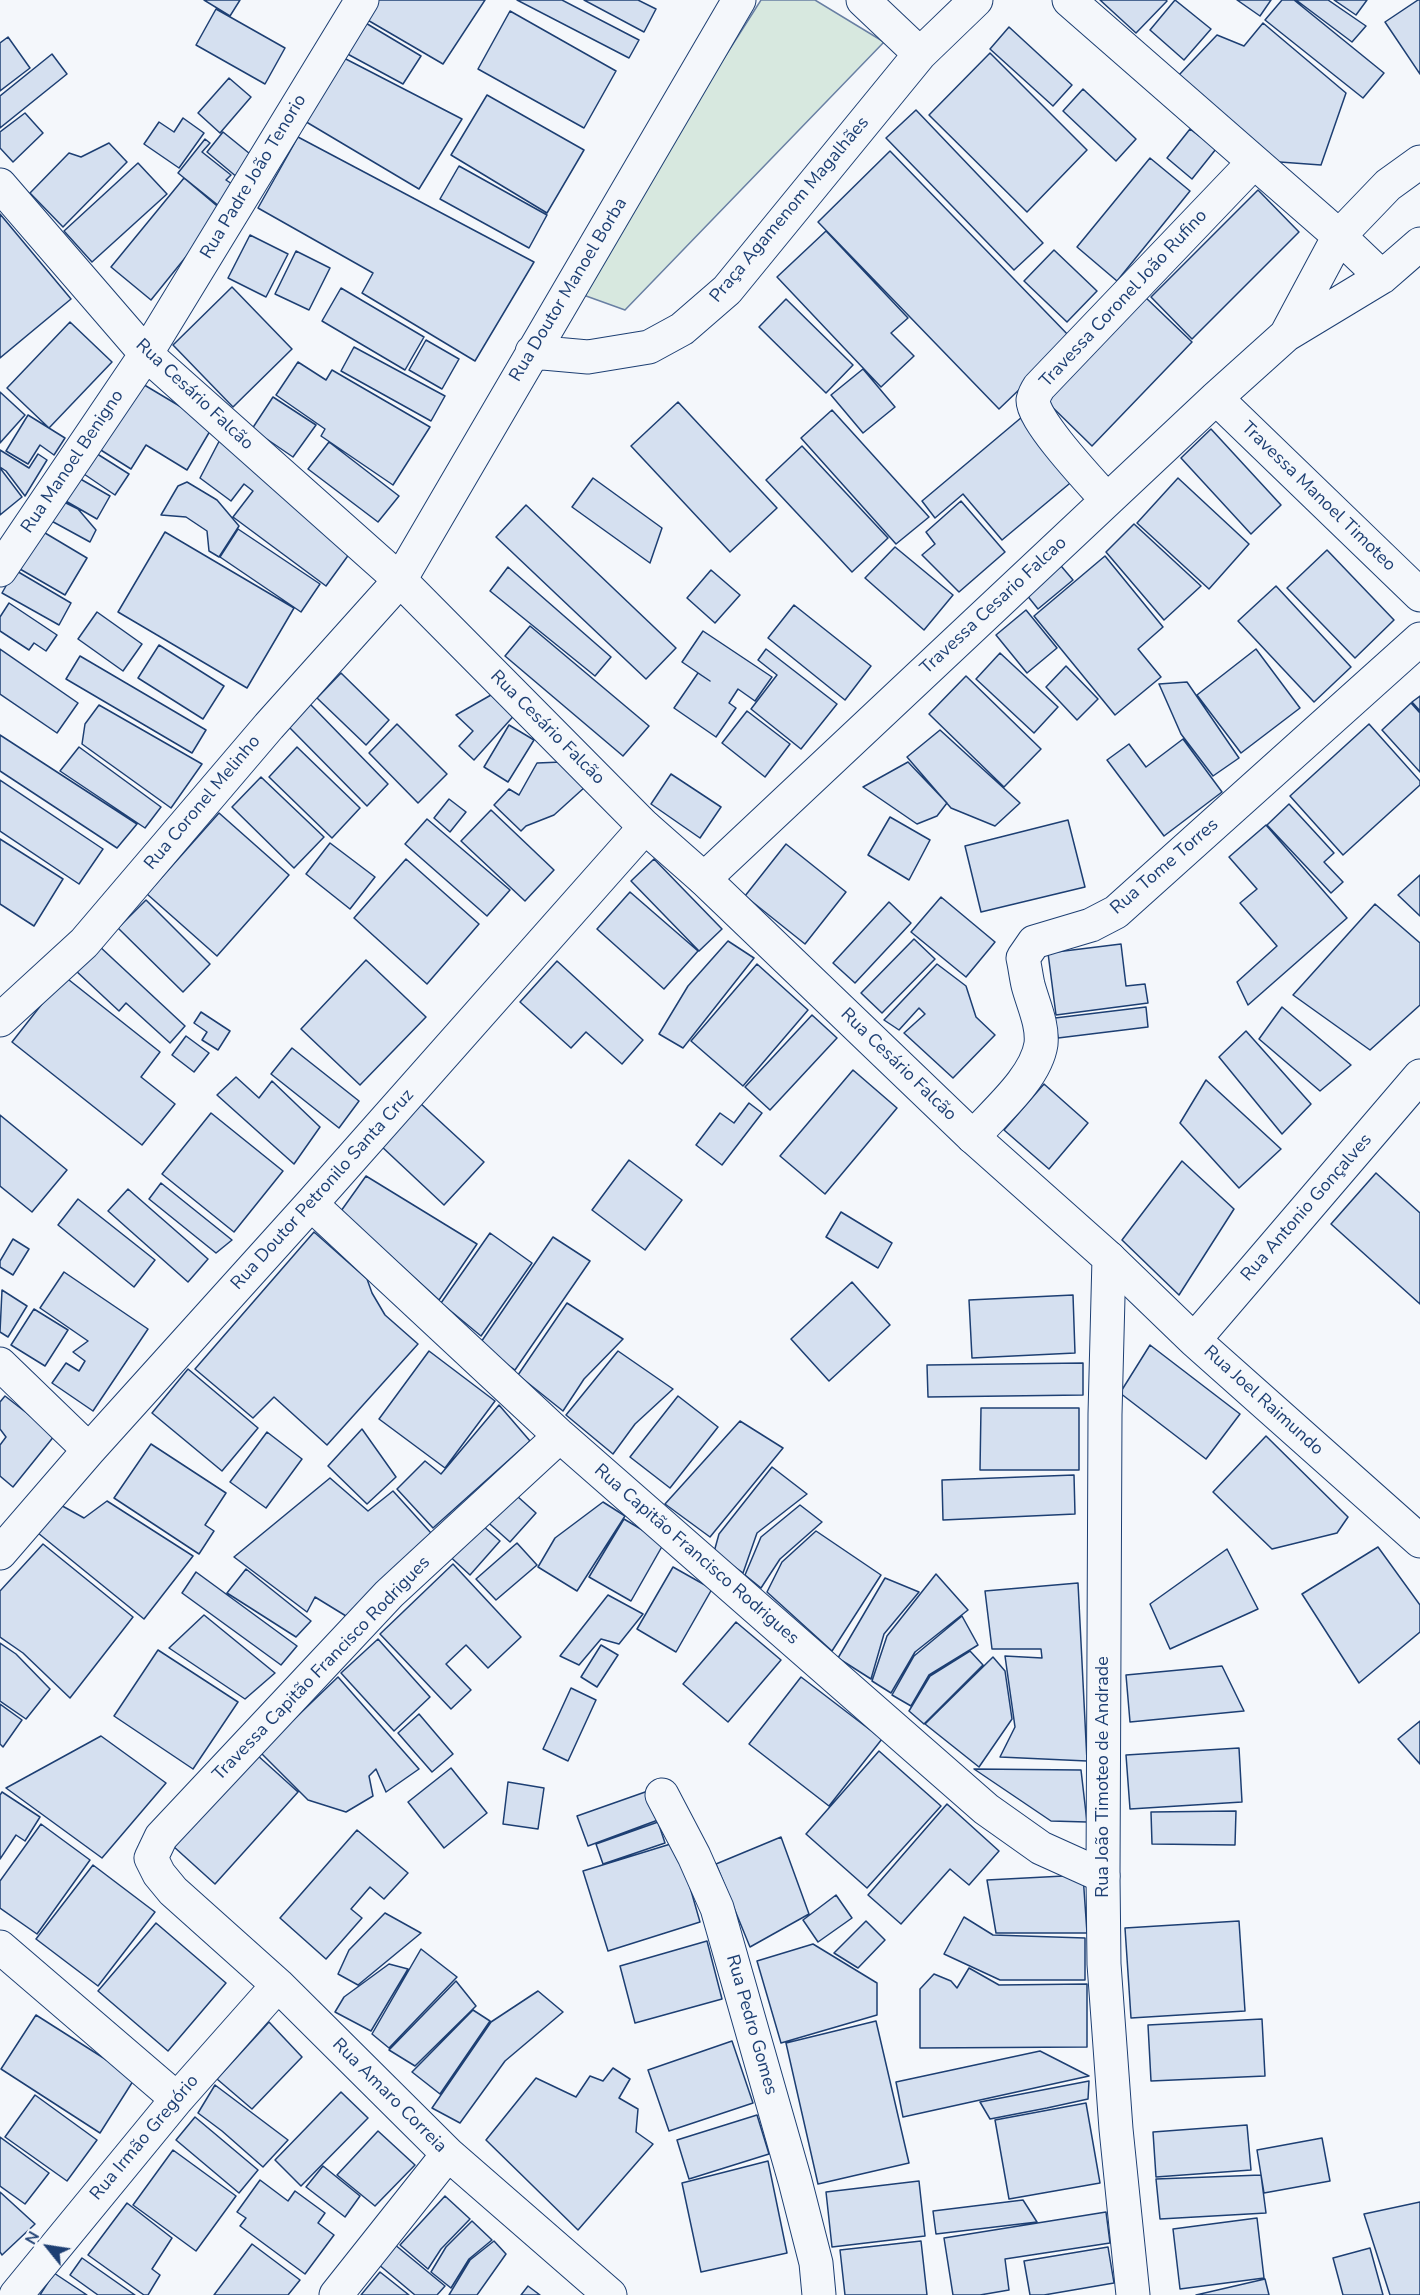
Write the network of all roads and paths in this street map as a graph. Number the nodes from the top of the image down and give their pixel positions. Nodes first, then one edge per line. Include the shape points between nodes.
1 (362, 0) edge
2 (739, 0) edge
3 (862, 0) edge
4 (976, 0) edge
5 (1069, 0) edge
6 (920, 54) junction
7 (1254, 162) junction
8 (1420, 162) edge
9 (0, 184) edge
10 (1339, 236) junction
11 (1420, 244) edge
12 (1382, 277) junction
13 (1286, 335) junction
14 (532, 352) junction
15 (146, 354) junction
16 (1216, 398) junction
17 (1107, 500) junction
18 (0, 570) edge
19 (400, 580) junction
20 (1420, 596) edge
21 (1420, 639) edge
22 (645, 827) junction
23 (704, 879) junction
24 (0, 1020) edge
25 (1420, 1076) edge
26 (973, 1137) junction
27 (311, 1204) junction
28 (1109, 1258) junction
29 (1194, 1340) junction
30 (0, 1364) edge
31 (560, 1436) junction
32 (89, 1450) junction
33 (1420, 1541) edge
34 (0, 1553) edge
35 (662, 1795) dead end
36 (1103, 1876) junction
37 (173, 1891) joint
38 (0, 1947) edge
39 (278, 1985) junction
40 (177, 2098) junction
41 (448, 2154) junction
42 (16, 2295) edge
43 (336, 2295) edge
44 (610, 2295) edge
45 (819, 2295) edge
46 (1132, 2295) edge

1 - 15 street, Rua Padre João Tenorio
2 - 14 street, Rua Doutor Manoel Borba
3 - 6 street
4 - 6 street, Praça Agamenom Magalhães
5 - 7 street
6 - 14 street, Praça Agamenom Magalhães via 727,290 682,330 649,347 588,357
7 - 10 street
7 - 17 street, Travessa Coronel João Rufino via 1039,387 1033,400 1048,430
8 - 10 street, Travessa Cesario Falcao via 1388,185
9 - 15 street, Rua Cesário Falcão
10 - 12 street
10 - 13 street, Travessa Cesario Falcao
11 - 12 street, Travessa Cesario Falcao
12 - 13 street, Travessa Cesario Falcao
13 - 16 street, Travessa Cesario Falcao
14 - 19 street, Rua Doutor Manoel Borba
15 - 18 street, Rua Manoel Benigno
15 - 19 street, Rua Cesário Falcão
16 - 17 street, Travessa Cesario Falcao
16 - 20 street, Travessa Manoel Timoteo
17 - 23 street, Travessa Cesario Falcao
19 - 22 street, Rua Cesário Falcão
19 - 24 street, Rua Coronel Melinho via 84,943
21 - 26 street, Rua Tome Torres via 1116,912 1091,925 1034,942 1023,958 1041,1043 1033,1068
22 - 23 street, Rua Cesário Falcão
22 - 27 street, Rua Doutor Petronilo Santa Cruz
23 - 26 street, Rua Cesário Falcão
25 - 29 street, Rua Antonio Gonçalves
26 - 28 street, Rua Cesário Falcão
27 - 31 street, Rua Capitão Francisco Rodrigues
27 - 32 street, Rua Doutor Petronilo Santa Cruz
28 - 29 street, Rua Joel Raimundo
28 - 36 street, Rua João Timoteo de Andrade
29 - 33 street, Rua Joel Raimundo
30 - 32 street
31 - 36 street, Rua Capitão Francisco Rodrigues via 986,1809 1041,1848
31 - 37 street, Travessa Capitão Francisco Rodrigues via 390,1594 161,1838 151,1858
32 - 34 street, Rua Doutor Petronilo Santa Cruz
35 - 45 street, Rua Pedro Gomes via 717,1908 795,2181 816,2263
36 - 46 street, Rua João Timoteo de Andrade via 1104,1964
37 - 39 street, Rua Amaro Correia
38 - 40 street
39 - 40 street, Rua Irmão Gregório
39 - 41 street, Rua Amaro Correia
40 - 42 street, Rua Irmão Gregório
41 - 43 street
41 - 44 street, Rua Amaro Correia

